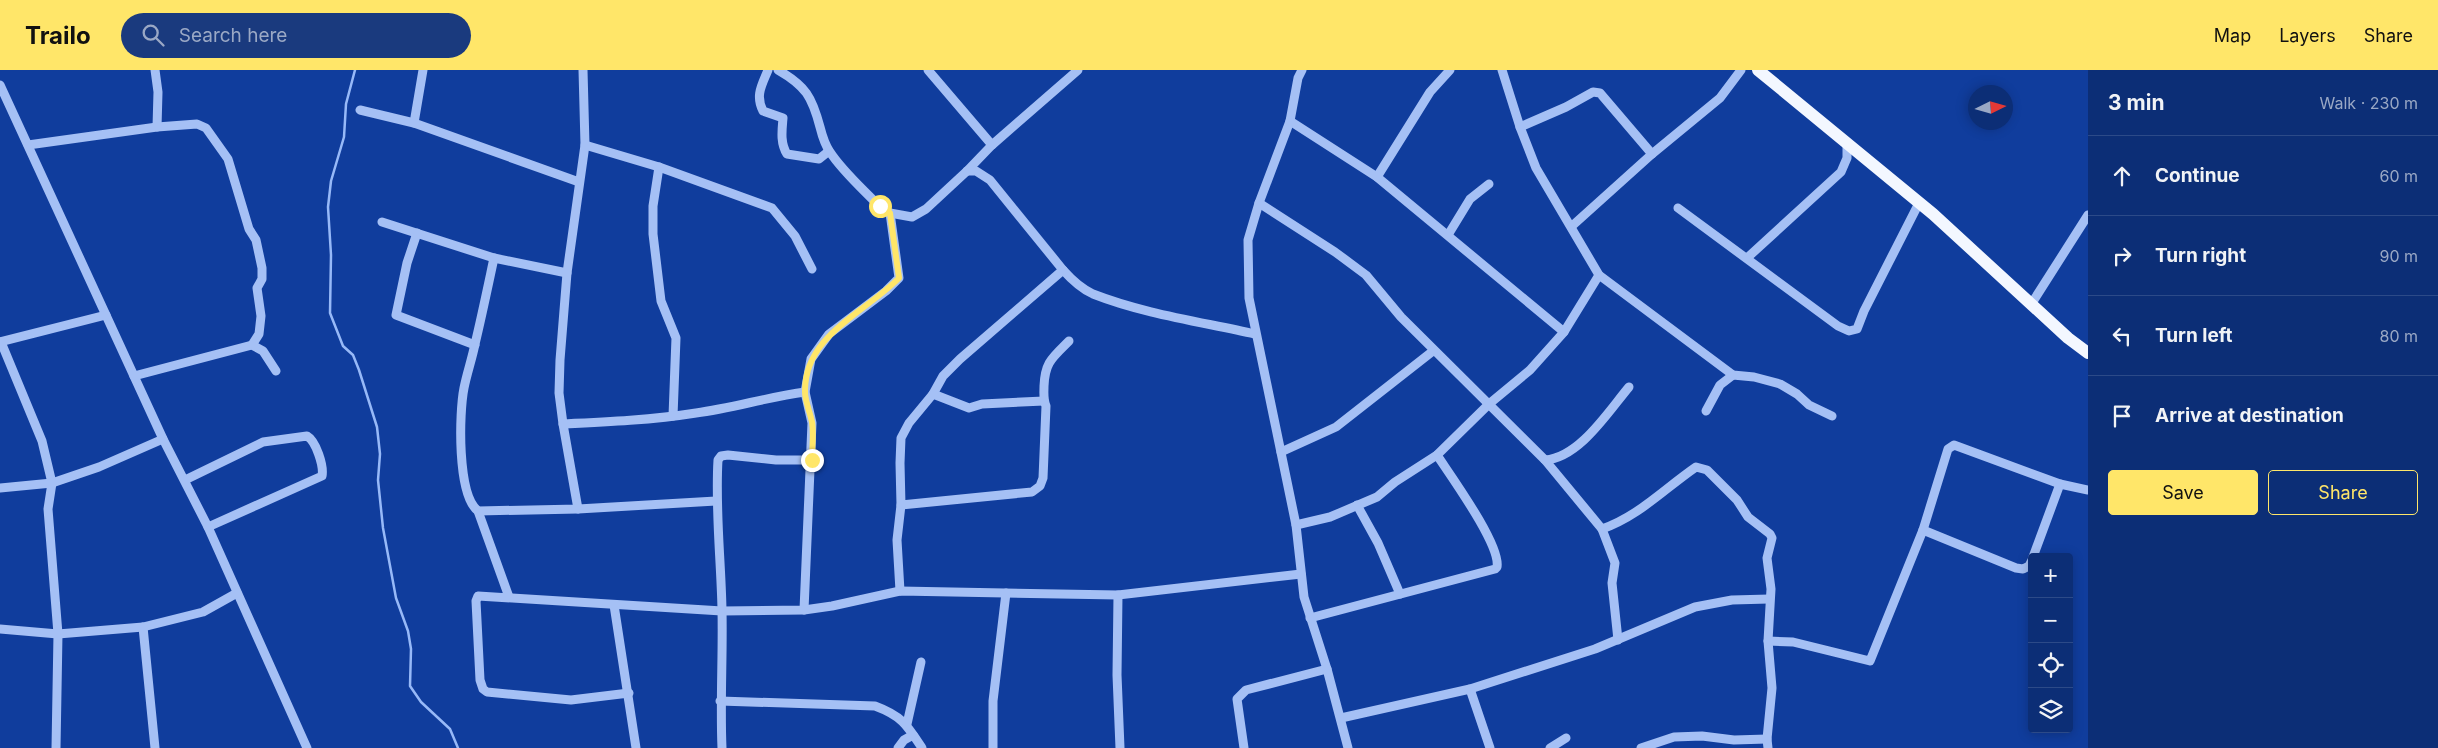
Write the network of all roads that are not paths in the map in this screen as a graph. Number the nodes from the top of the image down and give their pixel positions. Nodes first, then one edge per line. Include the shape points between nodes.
1 (155, 70) edge
2 (422, 70) edge
3 (583, 70) edge
4 (768, 70) edge
5 (778, 70) edge
6 (928, 70) edge
7 (1078, 70) edge
8 (1302, 70) edge
9 (1450, 70) edge
10 (1502, 70) edge
11 (1740, 70) edge
12 (1758, 70) edge
13 (0, 85) edge
14 (360, 110) dead end
15 (1290, 122) junction
16 (414, 124) junction
17 (157, 127) junction
18 (1520, 127) junction
19 (28, 145) junction
20 (585, 145) junction
21 (992, 145) junction
22 (1847, 145) junction
23 (829, 151) junction
24 (1652, 154) junction
25 (660, 167) junction
26 (967, 172) junction
27 (1377, 177) junction
28 (580, 182) junction
29 (1489, 184) dead end
30 (1259, 203) junction
31 (1919, 203) junction
32 (1678, 208) dead end
33 (890, 213) junction
34 (2088, 215) edge
35 (382, 222) dead end
36 (1572, 226) junction
37 (417, 233) junction
38 (1448, 235) junction
39 (494, 258) junction
40 (1747, 258) junction
41 (812, 268) dead end
42 (1062, 270) junction
43 (567, 273) junction
44 (1599, 274) junction
45 (2032, 304) junction
46 (106, 315) junction
47 (1564, 332) junction
48 (1255, 334) junction
49 (1069, 341) dead end
50 (0, 342) edge
51 (252, 345) junction
52 (475, 345) junction
53 (1433, 351) junction
54 (2088, 352) edge
55 (276, 371) dead end
56 (1733, 375) junction
57 (134, 376) junction
58 (1630, 387) dead end
59 (805, 392) junction
60 (933, 394) junction
61 (1044, 401) junction
62 (1489, 404) junction
63 (1706, 411) dead end
64 (673, 416) junction
65 (1832, 416) dead end
66 (563, 424) junction
67 (163, 439) junction
68 (1281, 452) junction
69 (1437, 455) junction
70 (812, 460) junction
71 (1545, 460) junction
72 (185, 480) junction
73 (52, 483) junction
74 (2060, 484) junction
75 (0, 488) edge
76 (2088, 490) edge
77 (716, 501) junction
78 (901, 505) junction
79 (1358, 506) junction
80 (578, 509) junction
81 (478, 510) junction
82 (1296, 525) junction
83 (208, 527) junction
84 (1602, 529) junction
85 (1923, 530) junction
86 (2034, 553) edge
87 (2028, 566) edge
88 (1301, 574) junction
89 (900, 591) junction
90 (237, 593) junction
91 (1006, 593) junction
92 (1400, 594) junction
93 (1118, 595) junction
94 (509, 597) junction
95 (1769, 599) junction
96 (614, 605) junction
97 (804, 610) junction
98 (722, 611) junction
99 (1310, 618) junction
100 (143, 627) junction
101 (0, 628) edge
102 (58, 634) junction
103 (1618, 640) junction
104 (1768, 641) junction
105 (921, 662) dead end
106 (1327, 669) junction
107 (1470, 689) junction
108 (629, 693) junction
109 (720, 701) junction
110 (1341, 718) junction
111 (907, 724) junction
112 (913, 734) junction
113 (1566, 738) dead end
114 (1768, 743) edge
115 (56, 748) edge
116 (155, 748) edge
117 (307, 748) edge
118 (636, 748) edge
119 (722, 748) edge
120 (898, 748) edge
121 (922, 748) edge
122 (993, 748) edge
123 (1120, 748) edge
124 (1243, 748) edge
125 (1348, 748) edge
126 (1490, 748) edge
127 (1550, 748) edge
128 (1641, 748) edge

1 - 17 street
2 - 16 street
3 - 20 street
4 - 23 street via 758,101 763,111 783,118 783,148 787,154 819,159
5 - 23 street via 807,91
6 - 21 street
7 - 21 street
8 - 15 street
9 - 27 street via 1430,92
10 - 18 street
11 - 24 street via 1720,98
12 - 22 main road
13 - 19 street
14 - 16 street
15 - 27 street
15 - 30 street
16 - 28 street
17 - 19 street
17 - 51 street via 197,124 214,136 228,158 249,229 256,240 262,268 262,279 257,288 261,316 259,334
18 - 24 street via 1593,92 1600,93
18 - 36 street via 1536,168
19 - 46 street
20 - 25 street
20 - 28 street
21 - 26 street
22 - 31 main road
22 - 40 street via 1847,158 1841,172
23 - 33 street
24 - 36 street
25 - 41 street via 772,208 794,236
25 - 64 street via 653,206 653,234 661,301 676,338
26 - 33 street via 926,209 912,217
26 - 42 street via 976,171 990,180
27 - 38 street
28 - 43 street
29 - 38 street via 1470,199
30 - 48 street via 1248,240 1247,270
30 - 53 street via 1366,274
31 - 40 street via 1857,329 1849,331 1838,326
31 - 45 main road
32 - 40 street
33 - 59 street via 899,278 829,334 811,358
34 - 45 street
35 - 37 street
36 - 44 street
37 - 39 street
37 - 52 street via 396,315
38 - 47 street
39 - 43 street
39 - 52 street
42 - 48 street via 1092,293
42 - 60 street via 960,359 943,376
43 - 66 street via 559,393
44 - 47 street
44 - 56 street
45 - 54 main road
46 - 50 street
46 - 57 street
47 - 62 street via 1530,370
48 - 68 street
49 - 61 street via 1048,362
50 - 73 street via 42,441
51 - 55 street via 262,351
51 - 57 street
52 - 81 street via 464,390 461,435 469,498
53 - 62 street
53 - 68 street via 1336,427
56 - 63 street via 1720,385
56 - 65 street via 1780,384 1809,405
57 - 67 street
58 - 71 street via 1591,433 1563,456
59 - 64 street
59 - 70 street via 812,424
60 - 61 street via 969,408 982,404
60 - 78 street via 901,438
61 - 78 street via 1043,478 1040,486 1032,492
62 - 69 street
62 - 71 street
64 - 66 street
66 - 80 street
67 - 72 street
67 - 73 street
68 - 82 street
69 - 79 street via 1377,497
69 - 92 street via 1477,515 1496,557 1497,567
70 - 77 street via 721,456 718,460
70 - 97 street
71 - 84 street
72 - 83 street
72 - 83 street via 263,442 307,436 313,440 323,469 322,476
73 - 75 street
73 - 102 street via 48,509
74 - 76 street
74 - 85 street via 1954,445 1948,449
74 - 86 street
77 - 80 street
77 - 98 street
78 - 89 street via 897,540
79 - 82 street
79 - 92 street
80 - 81 street
81 - 94 street
82 - 88 street
83 - 90 street
84 - 95 street via 1632,516 1696,467 1708,470 1748,517 1771,536 1767,558
84 - 103 street via 1615,563 1612,583
85 - 87 street via 2016,568
85 - 104 street via 1870,660 1792,642
88 - 93 street
88 - 99 street
89 - 91 street
89 - 97 street
90 - 100 street via 203,612
90 - 117 street
91 - 93 street
91 - 122 street via 993,701
92 - 99 street
93 - 123 street
94 - 96 street
94 - 108 street via 482,595 476,601 483,689 571,700
95 - 103 street via 1732,600 1695,607
95 - 104 street
96 - 98 street
96 - 108 street
97 - 98 street
98 - 109 street
99 - 106 street
100 - 102 street
100 - 116 street
101 - 102 street
102 - 115 street
103 - 107 street
104 - 114 street via 1772,688
105 - 111 street
106 - 110 street
106 - 124 street via 1241,694 1237,699
107 - 110 street
107 - 126 street
108 - 118 street
109 - 111 street via 875,706
109 - 119 street
110 - 125 street
111 - 112 street
112 - 120 street
112 - 121 street
113 - 127 street
114 - 128 street via 1702,736 1674,738

